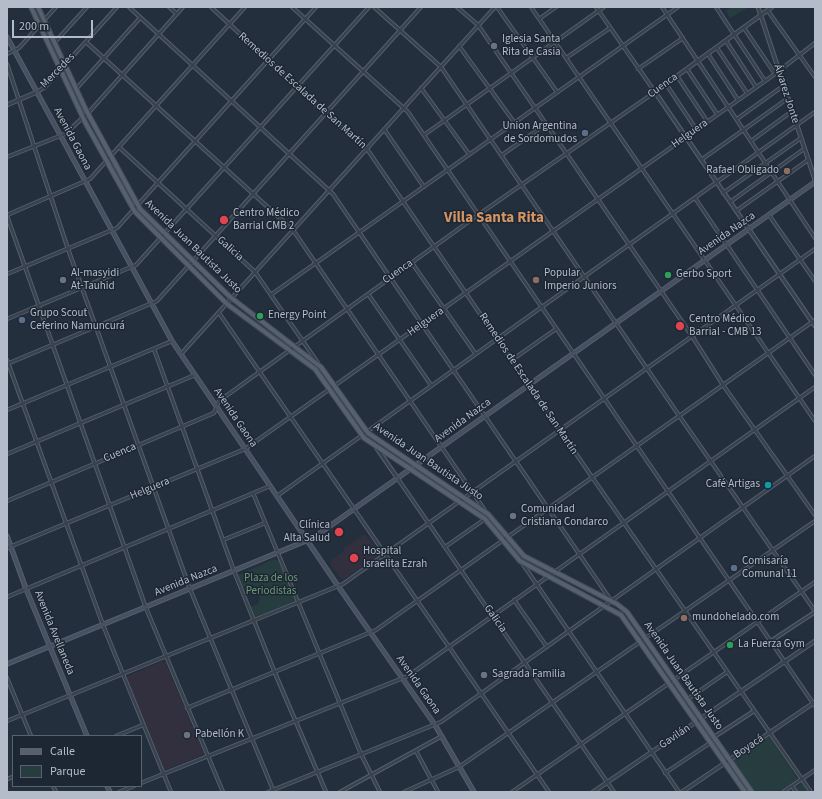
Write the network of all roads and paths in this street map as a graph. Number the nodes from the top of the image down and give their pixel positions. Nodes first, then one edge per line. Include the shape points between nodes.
1 (31, 7) edge
2 (38, 7) edge
3 (56, 7) edge
4 (87, 7) edge
5 (117, 7) edge
6 (129, 7) edge
7 (169, 7) edge
8 (183, 7) edge
9 (211, 7) edge
10 (245, 7) edge
11 (292, 7) edge
12 (316, 7) edge
13 (369, 7) edge
14 (374, 7) edge
15 (421, 7) edge
16 (457, 7) edge
17 (496, 7) edge
18 (531, 7) edge
19 (556, 7) edge
20 (596, 7) edge
21 (604, 7) edge
22 (662, 7) edge
23 (678, 7) edge
24 (716, 7) edge
25 (758, 7) edge
26 (772, 7) edge
27 (598, 11) junction
28 (768, 11) junction
29 (177, 14) junction
30 (667, 15) junction
31 (760, 16) junction
32 (140, 18) junction
33 (305, 19) junction
34 (539, 19) junction
35 (44, 20) junction
36 (229, 24) junction
37 (39, 25) junction
38 (478, 25) junction
39 (610, 28) junction
40 (744, 28) junction
41 (401, 31) junction
42 (158, 35) junction
43 (735, 35) junction
44 (7, 37) edge
45 (682, 38) junction
46 (726, 41) junction
47 (86, 42) junction
48 (555, 42) junction
49 (54, 43) junction
50 (815, 43) edge
51 (335, 45) junction
52 (622, 45) junction
53 (459, 46) junction
54 (717, 48) junction
55 (14, 50) junction
56 (7, 54) edge
57 (708, 54) junction
58 (799, 55) junction
59 (533, 58) junction
60 (566, 58) junction
61 (104, 59) junction
62 (268, 60) junction
63 (698, 61) junction
64 (7, 64) edge
65 (65, 65) junction
66 (192, 66) junction
67 (441, 67) junction
68 (638, 69) junction
69 (687, 69) junction
70 (61, 70) junction
71 (778, 71) junction
72 (363, 72) junction
73 (511, 73) junction
74 (775, 74) junction
75 (122, 76) junction
76 (677, 76) junction
77 (579, 77) junction
78 (815, 77) edge
79 (765, 81) junction
80 (666, 84) junction
81 (297, 86) junction
82 (783, 86) junction
83 (756, 87) junction
84 (421, 88) junction
85 (76, 89) junction
86 (489, 89) junction
87 (37, 92) junction
88 (557, 92) junction
89 (655, 92) junction
90 (747, 93) junction
91 (787, 98) junction
92 (19, 100) junction
93 (738, 100) junction
94 (232, 101) junction
95 (467, 104) junction
96 (7, 105) edge
97 (156, 106) junction
98 (404, 107) junction
99 (728, 107) junction
100 (535, 108) junction
101 (791, 112) junction
102 (815, 112) edge
103 (88, 113) junction
104 (325, 114) junction
105 (717, 114) junction
106 (83, 118) junction
107 (737, 119) junction
108 (445, 120) junction
109 (707, 121) junction
110 (514, 122) junction
111 (611, 123) junction
112 (546, 124) junction
113 (796, 126) junction
114 (261, 127) junction
115 (696, 129) junction
116 (743, 129) junction
117 (384, 130) junction
118 (60, 135) junction
119 (424, 135) junction
120 (686, 137) junction
121 (801, 138) junction
122 (490, 139) junction
123 (751, 141) junction
124 (194, 142) junction
125 (34, 146) junction
126 (119, 147) junction
127 (367, 149) junction
128 (804, 149) junction
129 (759, 153) junction
130 (289, 154) junction
131 (469, 154) junction
132 (566, 154) junction
133 (502, 155) junction
134 (111, 156) junction
135 (7, 157) edge
136 (701, 160) junction
137 (808, 160) junction
138 (106, 162) junction
139 (765, 163) junction
140 (223, 168) junction
141 (641, 168) junction
142 (447, 170) junction
143 (771, 172) junction
144 (815, 181) edge
145 (85, 182) junction
146 (716, 182) junction
147 (778, 182) junction
148 (157, 183) junction
149 (522, 186) junction
150 (424, 187) junction
151 (330, 190) junction
152 (723, 193) junction
153 (252, 195) junction
154 (51, 197) junction
155 (695, 198) junction
156 (597, 200) junction
157 (790, 200) junction
158 (403, 202) junction
159 (730, 202) junction
160 (137, 206) junction
161 (133, 210) junction
162 (186, 210) junction
163 (736, 211) junction
164 (673, 214) junction
165 (7, 215) edge
166 (478, 215) junction
167 (769, 215) junction
168 (293, 230) junction
169 (748, 230) junction
170 (112, 231) junction
171 (553, 231) junction
172 (359, 233) junction
173 (165, 234) junction
174 (215, 236) junction
175 (160, 238) junction
176 (815, 238) edge
177 (726, 245) junction
178 (434, 246) junction
179 (629, 246) junction
180 (68, 249) junction
181 (815, 249) edge
182 (800, 260) junction
183 (193, 261) junction
184 (704, 261) junction
185 (412, 262) junction
186 (510, 262) junction
187 (316, 263) junction
188 (189, 265) junction
189 (25, 267) junction
190 (132, 267) junction
191 (255, 272) junction
192 (7, 274) edge
193 (779, 274) junction
194 (584, 276) junction
195 (390, 278) junction
196 (815, 281) edge
197 (82, 288) junction
198 (758, 290) junction
199 (661, 292) junction
200 (272, 294) junction
201 (368, 294) junction
202 (466, 294) junction
203 (232, 298) junction
204 (152, 304) junction
205 (227, 304) junction
206 (735, 305) junction
207 (38, 306) junction
208 (541, 308) junction
209 (346, 309) junction
210 (443, 309) junction
211 (219, 313) junction
212 (7, 319) edge
213 (813, 321) edge
214 (616, 323) junction
215 (422, 325) junction
216 (815, 326) edge
217 (96, 327) junction
218 (556, 329) junction
219 (692, 336) junction
220 (497, 338) junction
221 (789, 338) junction
222 (303, 340) junction
223 (400, 340) junction
224 (172, 341) junction
225 (52, 345) junction
226 (295, 346) junction
227 (154, 349) junction
228 (290, 350) junction
229 (475, 353) junction
230 (767, 353) junction
231 (181, 354) junction
232 (573, 354) junction
233 (378, 355) junction
234 (7, 360) edge
235 (512, 360) junction
236 (8, 364) edge
237 (110, 366) junction
238 (321, 367) junction
239 (647, 368) junction
240 (453, 370) junction
241 (259, 372) junction
242 (195, 375) junction
243 (815, 375) edge
244 (66, 385) junction
245 (431, 385) junction
246 (529, 385) junction
247 (723, 385) junction
248 (168, 386) junction
249 (334, 386) junction
250 (815, 386) edge
251 (330, 389) junction
252 (799, 398) junction
253 (604, 399) junction
254 (409, 400) junction
255 (23, 403) junction
256 (124, 405) junction
257 (216, 407) junction
258 (7, 410) edge
259 (485, 416) junction
260 (680, 416) junction
261 (291, 417) junction
262 (815, 421) edge
263 (80, 423) junction
264 (182, 427) junction
265 (755, 429) junction
266 (560, 430) junction
267 (366, 432) junction
268 (361, 435) junction
269 (36, 442) junction
270 (139, 446) junction
271 (376, 447) junction
272 (637, 447) junction
273 (245, 448) junction
274 (441, 448) junction
275 (7, 454) edge
276 (815, 456) edge
277 (712, 460) junction
278 (516, 461) junction
279 (94, 464) junction
280 (321, 464) junction
281 (417, 466) junction
282 (198, 469) junction
283 (411, 470) junction
284 (788, 476) junction
285 (592, 477) junction
286 (398, 479) junction
287 (50, 483) junction
288 (270, 486) junction
289 (153, 487) junction
290 (668, 491) junction
291 (473, 492) junction
292 (253, 493) junction
293 (277, 496) junction
294 (465, 498) junction
295 (7, 501) edge
296 (459, 502) junction
297 (109, 506) junction
298 (744, 507) junction
299 (548, 508) junction
300 (354, 510) junction
301 (212, 511) junction
302 (488, 514) junction
303 (815, 515) edge
304 (485, 519) junction
305 (624, 522) junction
306 (815, 522) edge
307 (65, 523) junction
308 (265, 523) junction
309 (428, 524) junction
310 (168, 529) junction
311 (7, 536) edge
312 (508, 537) junction
313 (700, 538) junction
314 (223, 540) junction
315 (308, 541) junction
316 (503, 541) junction
317 (9, 547) edge
318 (445, 547) junction
319 (124, 548) junction
320 (774, 551) junction
321 (277, 553) junction
322 (580, 553) junction
323 (385, 554) junction
324 (520, 561) junction
325 (80, 566) junction
326 (656, 569) junction
327 (461, 570) junction
328 (234, 571) junction
329 (554, 572) junction
330 (548, 576) junction
331 (729, 582) junction
332 (815, 582) edge
333 (536, 584) junction
334 (338, 586) junction
335 (26, 589) junction
336 (190, 589) junction
337 (802, 590) junction
338 (7, 597) edge
339 (514, 600) junction
340 (611, 601) junction
341 (417, 602) junction
342 (298, 603) junction
343 (605, 606) junction
344 (146, 608) junction
345 (686, 611) junction
346 (815, 611) edge
347 (492, 616) junction
348 (254, 621) junction
349 (758, 622) junction
350 (102, 626) junction
351 (569, 631) junction
352 (371, 633) junction
353 (210, 639) junction
354 (646, 639) junction
355 (815, 641) edge
356 (641, 642) junction
357 (771, 642) junction
358 (448, 646) junction
359 (49, 647) junction
360 (547, 647) junction
361 (714, 652) junction
362 (320, 654) junction
363 (166, 657) junction
364 (525, 662) junction
365 (785, 662) junction
366 (7, 664) edge
367 (597, 672) junction
368 (727, 672) junction
369 (275, 673) junction
370 (122, 674) junction
371 (7, 678) edge
372 (402, 678) junction
373 (674, 680) junction
374 (670, 683) junction
375 (232, 690) junction
376 (741, 692) junction
377 (481, 694) junction
378 (70, 696) junction
379 (688, 699) junction
380 (340, 703) junction
381 (552, 703) junction
382 (814, 704) edge
383 (187, 708) junction
384 (754, 711) junction
385 (625, 713) junction
386 (22, 716) junction
387 (702, 719) junction
388 (7, 721) edge
389 (296, 721) junction
390 (696, 722) junction
391 (143, 725) junction
392 (435, 725) junction
393 (508, 733) junction
394 (770, 733) junction
395 (31, 735) edge
396 (86, 735) edge
397 (118, 735) edge
398 (442, 736) junction
399 (714, 737) junction
400 (251, 738) junction
401 (710, 743) junction
402 (581, 744) junction
403 (416, 751) junction
404 (652, 753) junction
405 (361, 754) junction
406 (208, 756) junction
407 (730, 760) junction
408 (724, 763) junction
409 (459, 767) junction
410 (815, 770) edge
411 (317, 772) junction
412 (665, 773) junction
413 (164, 774) junction
414 (371, 775) junction
415 (537, 775) junction
416 (802, 779) junction
417 (431, 780) junction
418 (608, 782) junction
419 (142, 783) edge
420 (792, 786) junction
421 (132, 787) edge
422 (274, 791) edge
423 (119, 792) edge
424 (171, 792) edge
425 (223, 792) edge
426 (268, 792) edge
427 (326, 792) edge
428 (340, 792) edge
429 (380, 792) edge
430 (404, 792) edge
431 (438, 792) edge
432 (474, 792) edge
433 (512, 792) edge
434 (548, 792) edge
435 (593, 792) edge
436 (614, 792) edge
437 (679, 792) edge
438 (682, 792) edge
439 (745, 792) edge
440 (752, 792) edge
441 (783, 792) edge
442 (796, 792) edge
443 (811, 792) edge

1 - 37 main road, Avenida Juan Bautista Justo
2 - 35 main road, Avenida Juan Bautista Justo
3 - 35 street
4 - 49 street
5 - 47 street, Mercedes
6 - 32 street
7 - 29 street
8 - 29 street
9 - 36 street, Remedios de Escalada de San Martín
10 - 36 street
11 - 33 street
12 - 33 street
13 - 51 street
14 - 41 street
15 - 41 street
16 - 38 street
17 - 38 street
17 - 59 street
18 - 34 street
19 - 34 street
20 - 27 street
21 - 27 street
22 - 30 street
23 - 30 street
24 - 43 street
25 - 31 street, Álvarez Jonte
26 - 28 street, Cuenca
27 - 39 street
27 - 48 street
28 - 31 street, Cuenca
28 - 58 street
29 - 42 street
30 - 45 street
30 - 52 street
31 - 40 street, Cuenca
31 - 71 street, Álvarez Jonte
32 - 42 street
32 - 61 street
33 - 51 street
33 - 62 street
34 - 48 street
35 - 37 street
35 - 49 main road, Avenida Juan Bautista Justo
36 - 62 street, Remedios de Escalada de San Martín
36 - 66 street
37 - 55 street via 19,48
37 - 70 main road, Avenida Juan Bautista Justo
38 - 53 street
38 - 73 street
39 - 52 street
39 - 60 street
40 - 43 street, Cuenca
40 - 74 street
41 - 67 street
41 - 72 street
42 - 66 street
42 - 75 street
43 - 46 street, Cuenca
43 - 79 street
44 - 55 main road, Avenida Gaona
45 - 63 street
45 - 68 street
46 - 54 street, Cuenca
46 - 83 street
47 - 61 street
47 - 65 street, Mercedes
48 - 59 street
48 - 60 street
49 - 65 main road, Avenida Juan Bautista Justo
50 - 58 street, Helguera
51 - 72 street
51 - 81 street
52 - 68 street
52 - 77 street
53 - 67 street
53 - 86 street
54 - 57 street, Cuenca
54 - 90 street
55 - 56 street
55 - 87 main road, Avenida Gaona
57 - 63 street, Cuenca
57 - 93 street
58 - 71 street, Helguera
58 - 78 street
59 - 73 street
59 - 88 street
60 - 77 street
61 - 75 street
61 - 85 street
62 - 81 street, Remedios de Escalada de San Martín
62 - 94 street
63 - 69 street, Cuenca
63 - 99 street
64 - 92 street
65 - 70 street, Mercedes
65 - 85 main road, Avenida Juan Bautista Justo
66 - 94 street
66 - 97 street
67 - 84 street
67 - 95 street
68 - 89 street
69 - 76 street, Cuenca
69 - 105 street
70 - 87 street, Mercedes
70 - 106 main road, Avenida Juan Bautista Justo
71 - 74 street, Helguera
71 - 82 street, Álvarez Jonte
72 - 98 street
72 - 104 street
73 - 86 street
73 - 100 street
74 - 79 street, Helguera
75 - 97 street
75 - 103 street
76 - 80 street, Cuenca
76 - 109 street
77 - 88 street
77 - 111 street
79 - 83 street, Helguera
80 - 89 street, Cuenca
80 - 115 street
81 - 104 street, Remedios de Escalada de San Martín
81 - 114 street
82 - 91 street, Álvarez Jonte
82 - 107 street
83 - 90 street, Helguera
84 - 98 street
84 - 108 street
85 - 103 main road, Avenida Juan Bautista Justo
86 - 95 street
86 - 110 street
87 - 92 street, Mercedes
87 - 118 main road, Avenida Gaona
88 - 100 street
89 - 111 street, Cuenca
89 - 120 street
90 - 93 street, Helguera
91 - 101 street, Álvarez Jonte
91 - 116 street
92 - 96 street, Mercedes
92 - 125 street
93 - 99 street, Helguera
94 - 114 street
94 - 124 street
95 - 108 street
95 - 122 street
97 - 124 street
97 - 126 street
98 - 117 street
98 - 119 street
99 - 105 street, Helguera
99 - 107 street
100 - 110 street
100 - 112 street
101 - 113 street, Álvarez Jonte
101 - 123 street
102 - 113 street
103 - 106 street
103 - 134 main road, Avenida Juan Bautista Justo
104 - 127 street, Remedios de Escalada de San Martín
104 - 130 street
105 - 109 street, Helguera
106 - 118 street via 65,134
106 - 138 main road, Avenida Juan Bautista Justo
107 - 116 street
108 - 119 street
108 - 131 street
109 - 115 street, Helguera
110 - 122 street
111 - 132 street, Cuenca
111 - 141 street
112 - 132 street
112 - 133 street
113 - 121 street, Álvarez Jonte
113 - 129 street
114 - 130 street
114 - 140 street
115 - 120 street, Helguera
116 - 123 street
116 - 136 street
117 - 127 street
117 - 150 street
118 - 125 street
118 - 145 main road, Avenida Gaona
119 - 142 street
120 - 136 street
120 - 141 street, Helguera
121 - 128 street, Álvarez Jonte
121 - 139 street
122 - 131 street
122 - 133 street
123 - 129 street
124 - 140 street
124 - 148 street
125 - 135 street
125 - 154 street
126 - 134 street
126 - 148 street, Galicia
127 - 151 street
127 - 158 street, Remedios de Escalada de San Martín
128 - 137 street, Álvarez Jonte
128 - 143 street
129 - 139 street
129 - 146 street
130 - 151 street
130 - 153 street
131 - 142 street
132 - 149 street, Cuenca
132 - 156 street
133 - 149 street
134 - 138 street
134 - 160 main road, Avenida Juan Bautista Justo
136 - 146 street
137 - 144 street, Álvarez Jonte
137 - 147 street
138 - 145 street
138 - 161 main road, Avenida Juan Bautista Justo
139 - 143 street
139 - 152 street
140 - 153 street
140 - 162 street
141 - 156 street, Helguera
141 - 164 street
142 - 150 street
142 - 166 street
143 - 147 street
143 - 159 street
144 - 157 main road, Avenida Nazca
145 - 154 street
145 - 170 main road, Avenida Gaona
146 - 152 street
146 - 155 street
147 - 157 street
147 - 163 street
148 - 160 street
148 - 162 street, Galicia
149 - 166 street, Cuenca
149 - 171 street
150 - 158 street
151 - 168 street
151 - 172 street
152 - 159 street
153 - 168 street
153 - 174 street
154 - 165 street
154 - 180 street
155 - 164 street
155 - 177 street
156 - 171 street, Helguera
156 - 179 street
157 - 167 main road, Avenida Nazca
157 - 176 street
158 - 172 street
158 - 178 street, Remedios de Escalada de San Martín
159 - 163 street
160 - 161 street
160 - 173 main road, Avenida Juan Bautista Justo
161 - 170 street
161 - 175 main road, Avenida Juan Bautista Justo
162 - 173 street
162 - 174 street, Galicia
163 - 169 street
164 - 179 street
164 - 184 street
165 - 189 street
166 - 178 street, Cuenca
166 - 186 street
167 - 169 main road, Avenida Nazca
167 - 182 street
168 - 187 street
168 - 191 street
169 - 177 main road, Avenida Nazca
169 - 193 street
170 - 180 street
170 - 190 main road, Avenida Gaona
171 - 186 street, Helguera
171 - 194 street
172 - 187 street
172 - 195 street
173 - 175 street
173 - 183 main road, Avenida Juan Bautista Justo
174 - 183 street
174 - 191 street, Galicia
175 - 188 main road, Avenida Juan Bautista Justo
175 - 190 street
177 - 184 main road, Avenida Nazca
177 - 198 street
178 - 185 street, Cuenca
178 - 202 street, Remedios de Escalada de San Martín
179 - 194 street
179 - 199 street
180 - 189 street
180 - 197 street
181 - 182 street
182 - 193 street
182 - 196 street
183 - 188 street
183 - 203 main road, Avenida Juan Bautista Justo
184 - 199 main road, Avenida Nazca
184 - 206 street
185 - 195 street, Cuenca
185 - 210 street
186 - 202 street, Helguera
186 - 208 street
187 - 200 street
187 - 209 street
188 - 204 street
188 - 205 main road, Avenida Juan Bautista Justo
189 - 192 street
189 - 207 street
190 - 197 street
190 - 204 main road, Avenida Gaona
191 - 200 street, Galicia
191 - 203 street
193 - 198 street
193 - 213 street
194 - 208 street
194 - 214 street
195 - 201 street, Cuenca
195 - 215 street
197 - 207 street
197 - 217 street
198 - 206 street
198 - 221 street
199 - 214 main road, Avenida Nazca
199 - 219 street
200 - 222 street, Galicia
201 - 209 street, Cuenca
201 - 223 street
202 - 210 street, Helguera
202 - 220 street, Remedios de Escalada de San Martín
203 - 205 street
203 - 226 main road, Avenida Juan Bautista Justo
204 - 217 street
204 - 224 main road, Avenida Gaona
205 - 211 street
205 - 228 main road, Avenida Juan Bautista Justo
206 - 219 street
206 - 230 street
207 - 212 street
207 - 225 street
208 - 218 street
208 - 220 street
209 - 222 street, Cuenca
209 - 233 street
210 - 215 street, Helguera
210 - 229 street
211 - 231 street
211 - 241 street
213 - 216 street
213 - 221 street
214 - 232 main road, Avenida Nazca
214 - 239 street
215 - 223 street, Helguera
215 - 240 street
217 - 225 street
217 - 237 street
218 - 232 street
218 - 235 street
219 - 239 street
219 - 247 street
220 - 229 street
220 - 235 street, Remedios de Escalada de San Martín
221 - 230 street
221 - 243 street
222 - 226 street, Cuenca
222 - 238 street, Galicia
223 - 233 street, Helguera
223 - 245 street
224 - 227 street
224 - 231 main road, Avenida Gaona
225 - 236 street
225 - 244 street
226 - 228 street, Cuenca
226 - 238 main road, Avenida Juan Bautista Justo
227 - 237 street
227 - 248 street
228 - 241 street, Cuenca
228 - 251 main road, Avenida Juan Bautista Justo via 315,370
229 - 240 street
230 - 247 street
230 - 252 street
231 - 242 main road, Avenida Gaona
232 - 246 main road, Avenida Nazca
232 - 253 street
233 - 249 street, Helguera
233 - 254 street
234 - 236 street
235 - 246 street, Remedios de Escalada de San Martín
236 - 255 street
237 - 244 street
237 - 256 street
238 - 249 main road, Avenida Juan Bautista Justo
239 - 253 street
239 - 260 street
240 - 245 street
240 - 259 street
241 - 257 street, Cuenca via 219,401
241 - 261 street
242 - 248 street
242 - 257 main road, Avenida Gaona
244 - 255 street
244 - 263 street
245 - 254 street
246 - 259 main road, Avenida Nazca
246 - 266 street, Remedios de Escalada de San Martín
247 - 260 street
247 - 265 street
248 - 256 street
248 - 264 street
249 - 251 street, Helguera
249 - 267 main road, Avenida Juan Bautista Justo
250 - 252 street
251 - 261 street, Helguera
251 - 268 main road, Avenida Juan Bautista Justo
252 - 262 street
252 - 265 street
253 - 266 street
253 - 272 street
254 - 267 street
254 - 274 street
255 - 258 street
255 - 269 street
256 - 263 street
256 - 270 street
257 - 264 street, Cuenca via 214,413
257 - 273 main road, Avenida Gaona
259 - 274 main road, Avenida Nazca
259 - 278 street
260 - 272 street
260 - 277 street
261 - 273 street, Helguera
261 - 280 street
263 - 269 street
263 - 279 street
264 - 270 street, Cuenca
264 - 282 street
265 - 277 street
265 - 284 street
266 - 278 street
266 - 285 street, Remedios de Escalada de San Martín
267 - 268 street
267 - 281 main road, Avenida Juan Bautista Justo
268 - 271 main road, Avenida Juan Bautista Justo
268 - 280 street
269 - 275 street
269 - 287 street
270 - 279 street, Cuenca
270 - 289 street
271 - 283 main road, Avenida Juan Bautista Justo
271 - 286 street, Galicia
272 - 285 street
272 - 290 street
273 - 282 street, Helguera
273 - 288 main road, Avenida Gaona
274 - 281 main road, Avenida Nazca
274 - 291 street
276 - 284 street
277 - 290 street
277 - 298 street
278 - 291 street
278 - 299 street
279 - 287 street, Cuenca
279 - 297 street
280 - 293 street
280 - 300 street
281 - 283 main road, Avenida Nazca
281 - 294 main road, Avenida Juan Bautista Justo
282 - 289 street, Helguera
282 - 301 street
283 - 286 main road, Avenida Nazca
283 - 296 main road, Avenida Juan Bautista Justo
284 - 298 street
284 - 303 street
285 - 299 street
285 - 305 street, Remedios de Escalada de San Martín
286 - 300 main road, Avenida Nazca
286 - 309 street, Galicia
287 - 295 street, Cuenca
287 - 307 street
288 - 292 street
288 - 293 main road, Avenida Gaona
289 - 297 street, Helguera
289 - 310 street
290 - 305 street
290 - 313 street
291 - 294 street
291 - 302 street
292 - 301 street
292 - 308 street
293 - 315 main road, Avenida Gaona
294 - 296 street
294 - 302 main road, Avenida Juan Bautista Justo
296 - 304 main road, Avenida Juan Bautista Justo
296 - 309 street
297 - 307 street, Helguera
297 - 319 street
298 - 313 street
298 - 320 street
299 - 312 street
299 - 322 street
300 - 315 main road, Avenida Nazca
300 - 323 street
301 - 310 street
301 - 314 street
302 - 312 main road, Avenida Juan Bautista Justo
304 - 316 main road, Avenida Juan Bautista Justo
304 - 318 street
305 - 322 street
305 - 326 street, Remedios de Escalada de San Martín
306 - 320 street
307 - 317 street, Helguera
307 - 325 street
308 - 314 street
308 - 321 street
309 - 318 street, Galicia
309 - 323 street
310 - 319 street
310 - 336 street
311 - 317 main road, Avenida Avellaneda
312 - 316 street
312 - 329 main road, Avenida Juan Bautista Justo via 524,556
313 - 326 street
313 - 331 street
314 - 328 street
315 - 321 main road, Avenida Nazca
315 - 334 main road, Avenida Gaona
316 - 324 main road, Avenida Juan Bautista Justo
316 - 327 street
317 - 335 main road, Avenida Avellaneda
318 - 327 street, Galicia
319 - 325 street
319 - 344 street
320 - 331 street
320 - 337 street
321 - 328 main road, Avenida Nazca
321 - 342 street
322 - 329 street
322 - 340 street
323 - 334 street
323 - 341 street
324 - 330 main road, Avenida Juan Bautista Justo
324 - 333 street
325 - 335 street
325 - 350 street
326 - 340 street
326 - 345 street, Remedios de Escalada de San Martín
327 - 341 street
327 - 347 street, Galicia
328 - 336 main road, Avenida Nazca
328 - 348 street
329 - 330 street
329 - 340 main road, Avenida Juan Bautista Justo
330 - 333 street
330 - 343 main road, Avenida Juan Bautista Justo
331 - 345 street
331 - 349 street
332 - 337 street
333 - 339 street
333 - 351 street
334 - 342 street
334 - 352 main road, Avenida Gaona
335 - 338 street
335 - 359 main road, Avenida Avellaneda
336 - 344 main road, Avenida Nazca
336 - 353 street
337 - 346 street
337 - 349 street
339 - 347 street
339 - 360 street
340 - 343 street
340 - 354 main road, Avenida Juan Bautista Justo via 626,612
341 - 352 street
341 - 358 street
342 - 348 street
342 - 362 street
343 - 351 street
343 - 356 main road, Avenida Juan Bautista Justo via 621,615
344 - 350 main road, Avenida Nazca
344 - 363 street
345 - 354 street
345 - 361 street, Remedios de Escalada de San Martín
346 - 357 street
347 - 358 street
347 - 364 street, Galicia
348 - 353 street
348 - 369 street
349 - 357 street
349 - 361 street
350 - 359 main road, Avenida Nazca
350 - 370 street
351 - 360 street
351 - 367 street
352 - 362 street
352 - 372 main road, Avenida Gaona
353 - 363 street
353 - 375 street
354 - 356 street
354 - 373 main road, Avenida Juan Bautista Justo
355 - 365 street, Gavilán
356 - 367 street
356 - 374 main road, Avenida Juan Bautista Justo
357 - 365 street
358 - 372 street
358 - 377 street
359 - 366 main road, Avenida Nazca
359 - 378 main road, Avenida Avellaneda
360 - 364 street
361 - 368 street, Remedios de Escalada de San Martín
361 - 373 street
362 - 369 street
362 - 380 street
363 - 370 street
363 - 383 street
364 - 377 street
364 - 381 street, Galicia
365 - 376 street, Gavilán
365 - 382 street
367 - 381 street
367 - 385 street
368 - 376 street, Remedios de Escalada de San Martín
368 - 379 street
369 - 375 street
369 - 389 street
370 - 378 street
370 - 391 street
371 - 386 street
372 - 380 street
372 - 392 main road, Avenida Gaona
373 - 374 street
373 - 379 main road, Avenida Juan Bautista Justo
374 - 385 street
374 - 390 main road, Avenida Juan Bautista Justo
375 - 383 street
375 - 400 street
376 - 384 street, Remedios de Escalada de San Martín
376 - 387 street, Gavilán
377 - 392 street
377 - 393 street
378 - 386 street
378 - 396 main road, Avenida Avellaneda
379 - 387 main road, Avenida Juan Bautista Justo
380 - 389 street
380 - 405 street
381 - 393 street
381 - 402 street, Galicia
382 - 394 street, Boyacá
383 - 406 street
384 - 394 street, Remedios de Escalada de San Martín
384 - 399 street
385 - 402 street
385 - 404 street
386 - 388 street
386 - 395 street
387 - 390 street, Gavilán
387 - 399 main road, Avenida Juan Bautista Justo
389 - 400 street
389 - 411 street
390 - 401 main road, Avenida Juan Bautista Justo
390 - 404 street, Gavilán
391 - 397 street
391 - 413 street
392 - 398 main road, Avenida Gaona
392 - 405 street
393 - 409 street
393 - 415 street
394 - 407 street, Boyacá
394 - 416 street, Remedios de Escalada de San Martín
398 - 403 street
398 - 409 main road, Avenida Gaona
399 - 407 main road, Avenida Juan Bautista Justo
400 - 406 street
400 - 422 street
401 - 408 main road, Avenida Juan Bautista Justo
401 - 412 street
402 - 415 street
402 - 418 street, Galicia
403 - 414 street
403 - 417 street
404 - 412 street
404 - 418 street, Gavilán
405 - 411 street
405 - 414 street
406 - 413 street
406 - 425 street
407 - 408 street, Boyacá
407 - 440 main road, Avenida Juan Bautista Justo
408 - 438 street, Boyacá
408 - 439 main road, Avenida Juan Bautista Justo
409 - 417 street
409 - 432 main road, Avenida Gaona
410 - 416 street
411 - 422 street
411 - 427 street
412 - 437 street
413 - 419 street
413 - 424 street
414 - 428 street
414 - 429 street
415 - 433 street
415 - 434 street
416 - 420 street
416 - 443 street, Remedios de Escalada de San Martín
417 - 430 street
417 - 431 street
418 - 435 street, Gavilán
418 - 436 street, Galicia
420 - 441 street
420 - 442 street
421 - 423 street
422 - 426 street

